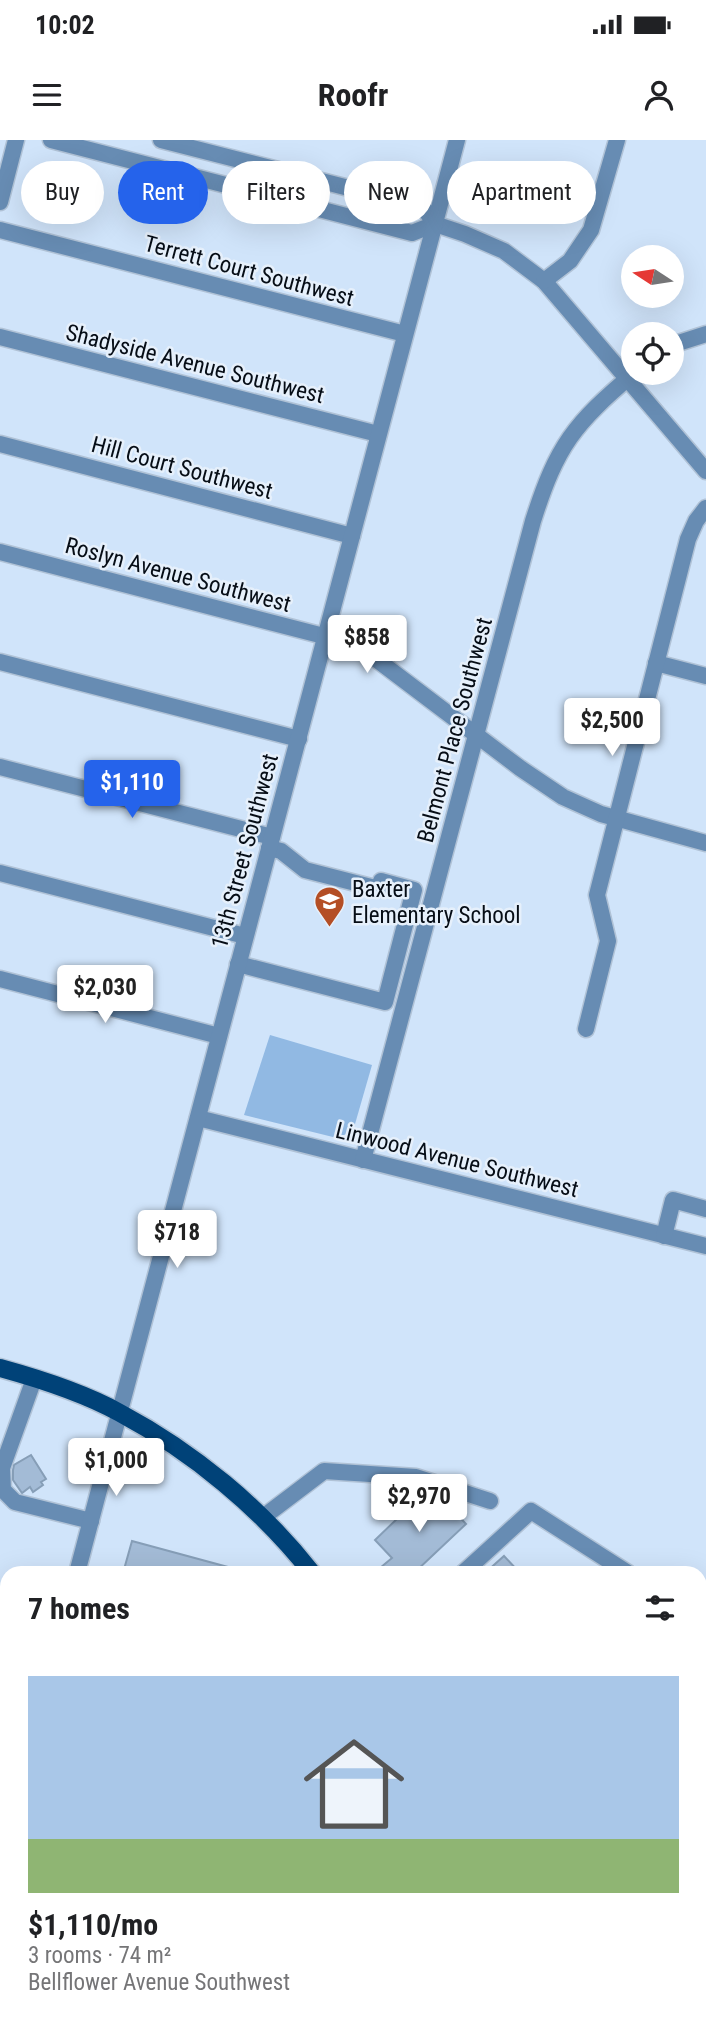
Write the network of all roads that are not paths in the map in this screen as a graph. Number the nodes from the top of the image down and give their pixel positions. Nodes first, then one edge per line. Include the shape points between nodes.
1 (16, 140) edge
2 (51, 140) edge
3 (161, 140) edge
4 (457, 140) edge
5 (617, 140) edge
6 (0, 202) edge
7 (435, 224) junction
8 (0, 230) edge
9 (544, 281) junction
10 (405, 334) junction
11 (706, 334) edge
12 (0, 337) edge
13 (684, 341) edge
14 (621, 365) edge
15 (621, 383) edge
16 (638, 385) edge
17 (378, 434) junction
18 (0, 444) edge
19 (706, 471) edge
20 (706, 508) edge
21 (352, 536) junction
22 (0, 552) edge
23 (326, 636) junction
24 (0, 662) edge
25 (656, 663) junction
26 (706, 676) edge
27 (477, 734) junction
28 (299, 739) junction
29 (0, 767) edge
30 (615, 818) junction
31 (271, 843) junction
32 (706, 844) edge
33 (0, 873) edge
34 (245, 936) junction
35 (238, 964) junction
36 (0, 979) edge
37 (586, 1029) dead end
38 (219, 1035) junction
39 (198, 1118) junction
40 (363, 1160) junction
41 (706, 1209) edge
42 (664, 1236) junction
43 (706, 1246) edge
44 (0, 1368) edge
45 (34, 1379) junction
46 (120, 1412) junction
47 (490, 1501) dead end
48 (262, 1518) junction
49 (91, 1521) junction
50 (79, 1566) edge
51 (306, 1566) edge
52 (471, 1566) edge
53 (617, 1566) edge

1 - 6 street
2 - 7 street via 412,233
3 - 7 street via 423,207
4 - 7 street, 13th Street Southwest
5 - 9 street via 592,230 570,261
7 - 9 street via 495,246
7 - 10 street, 13th Street Southwest
8 - 10 street, Terrett Court Southwest
9 - 14 street
10 - 17 street, 13th Street Southwest
11 - 13 street
12 - 17 street, Shadyside Avenue Southwest
15 - 27 street, Belmont Place Southwest via 569,435 547,478
16 - 19 street
17 - 21 street, 13th Street Southwest
18 - 21 street, Hill Court Southwest
20 - 25 street via 688,539
21 - 23 street, 13th Street Southwest
22 - 23 street, Roslyn Avenue Southwest
23 - 27 street, Roslyn Avenue Southwest via 372,656
23 - 28 street, 13th Street Southwest
24 - 28 street
25 - 26 street
25 - 30 street
27 - 30 street, Roslyn Avenue Southwest via 545,786
27 - 40 street, Belmont Place Southwest
28 - 31 street, 13th Street Southwest
29 - 31 street
30 - 32 street, Roslyn Avenue Southwest
30 - 37 street via 597,895 608,941
31 - 34 street, 13th Street Southwest
31 - 35 street via 305,870 379,890 381,881 414,890 385,1002
33 - 34 street
34 - 35 street, 13th Street Southwest
35 - 38 street, 13th Street Southwest
36 - 38 street
38 - 39 street, 13th Street Southwest
39 - 40 street, Linwood Avenue Southwest
39 - 46 street, 13th Street Southwest
40 - 42 street, Linwood Avenue Southwest
41 - 42 street via 673,1200
42 - 43 street, Linwood Avenue Southwest
44 - 45 main road
45 - 46 main road
45 - 49 street via 2,1468 3,1490 15,1502
46 - 48 main road via 191,1458
46 - 49 street, 13th Street Southwest
47 - 48 street via 416,1478 324,1471
48 - 51 main road
49 - 50 street, 13th Street Southwest
52 - 53 street via 531,1511

